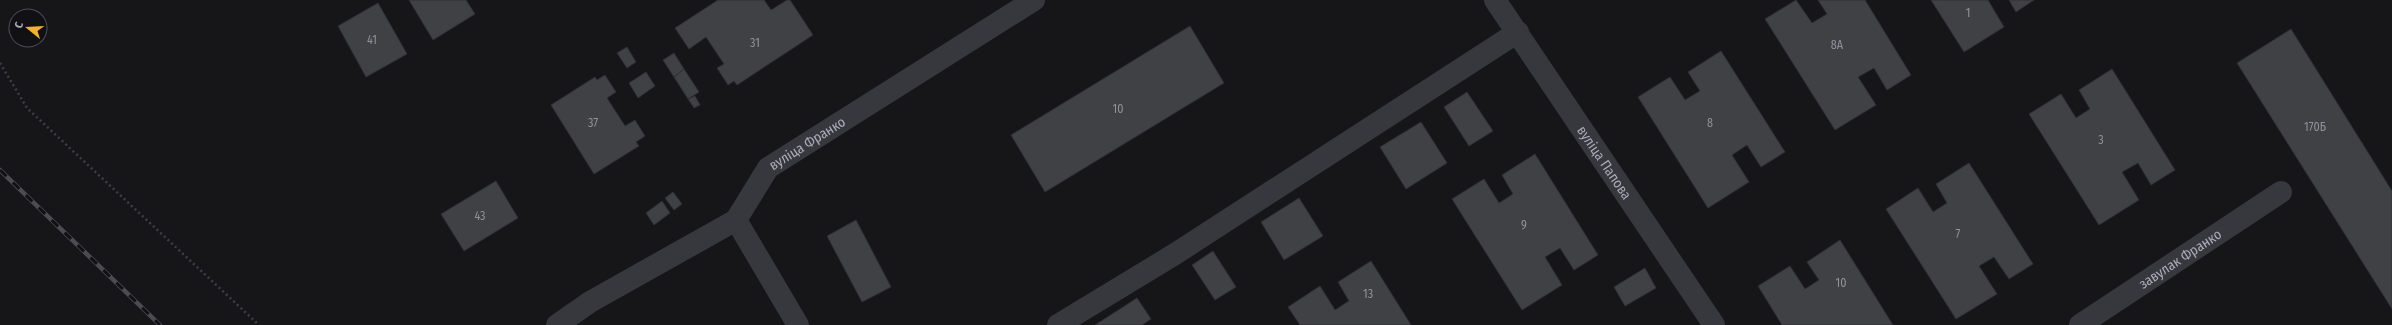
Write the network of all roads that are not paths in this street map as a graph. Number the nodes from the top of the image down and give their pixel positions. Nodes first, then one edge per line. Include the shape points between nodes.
1 (1034, 0) edge
2 (1496, 0) edge
3 (1518, 32) junction
4 (2281, 192) dead end
5 (736, 220) junction
6 (556, 325) edge
7 (798, 325) edge
8 (1058, 325) edge
9 (1714, 325) edge
10 (2080, 325) edge

1 - 5 street, вуліца Франко via 768,168
2 - 3 street, вуліца Папова
3 - 8 street via 1175,254
3 - 9 street, вуліца Папова
4 - 10 street, завулак Франко
5 - 6 street, вуліца Франко via 590,302
5 - 7 street

